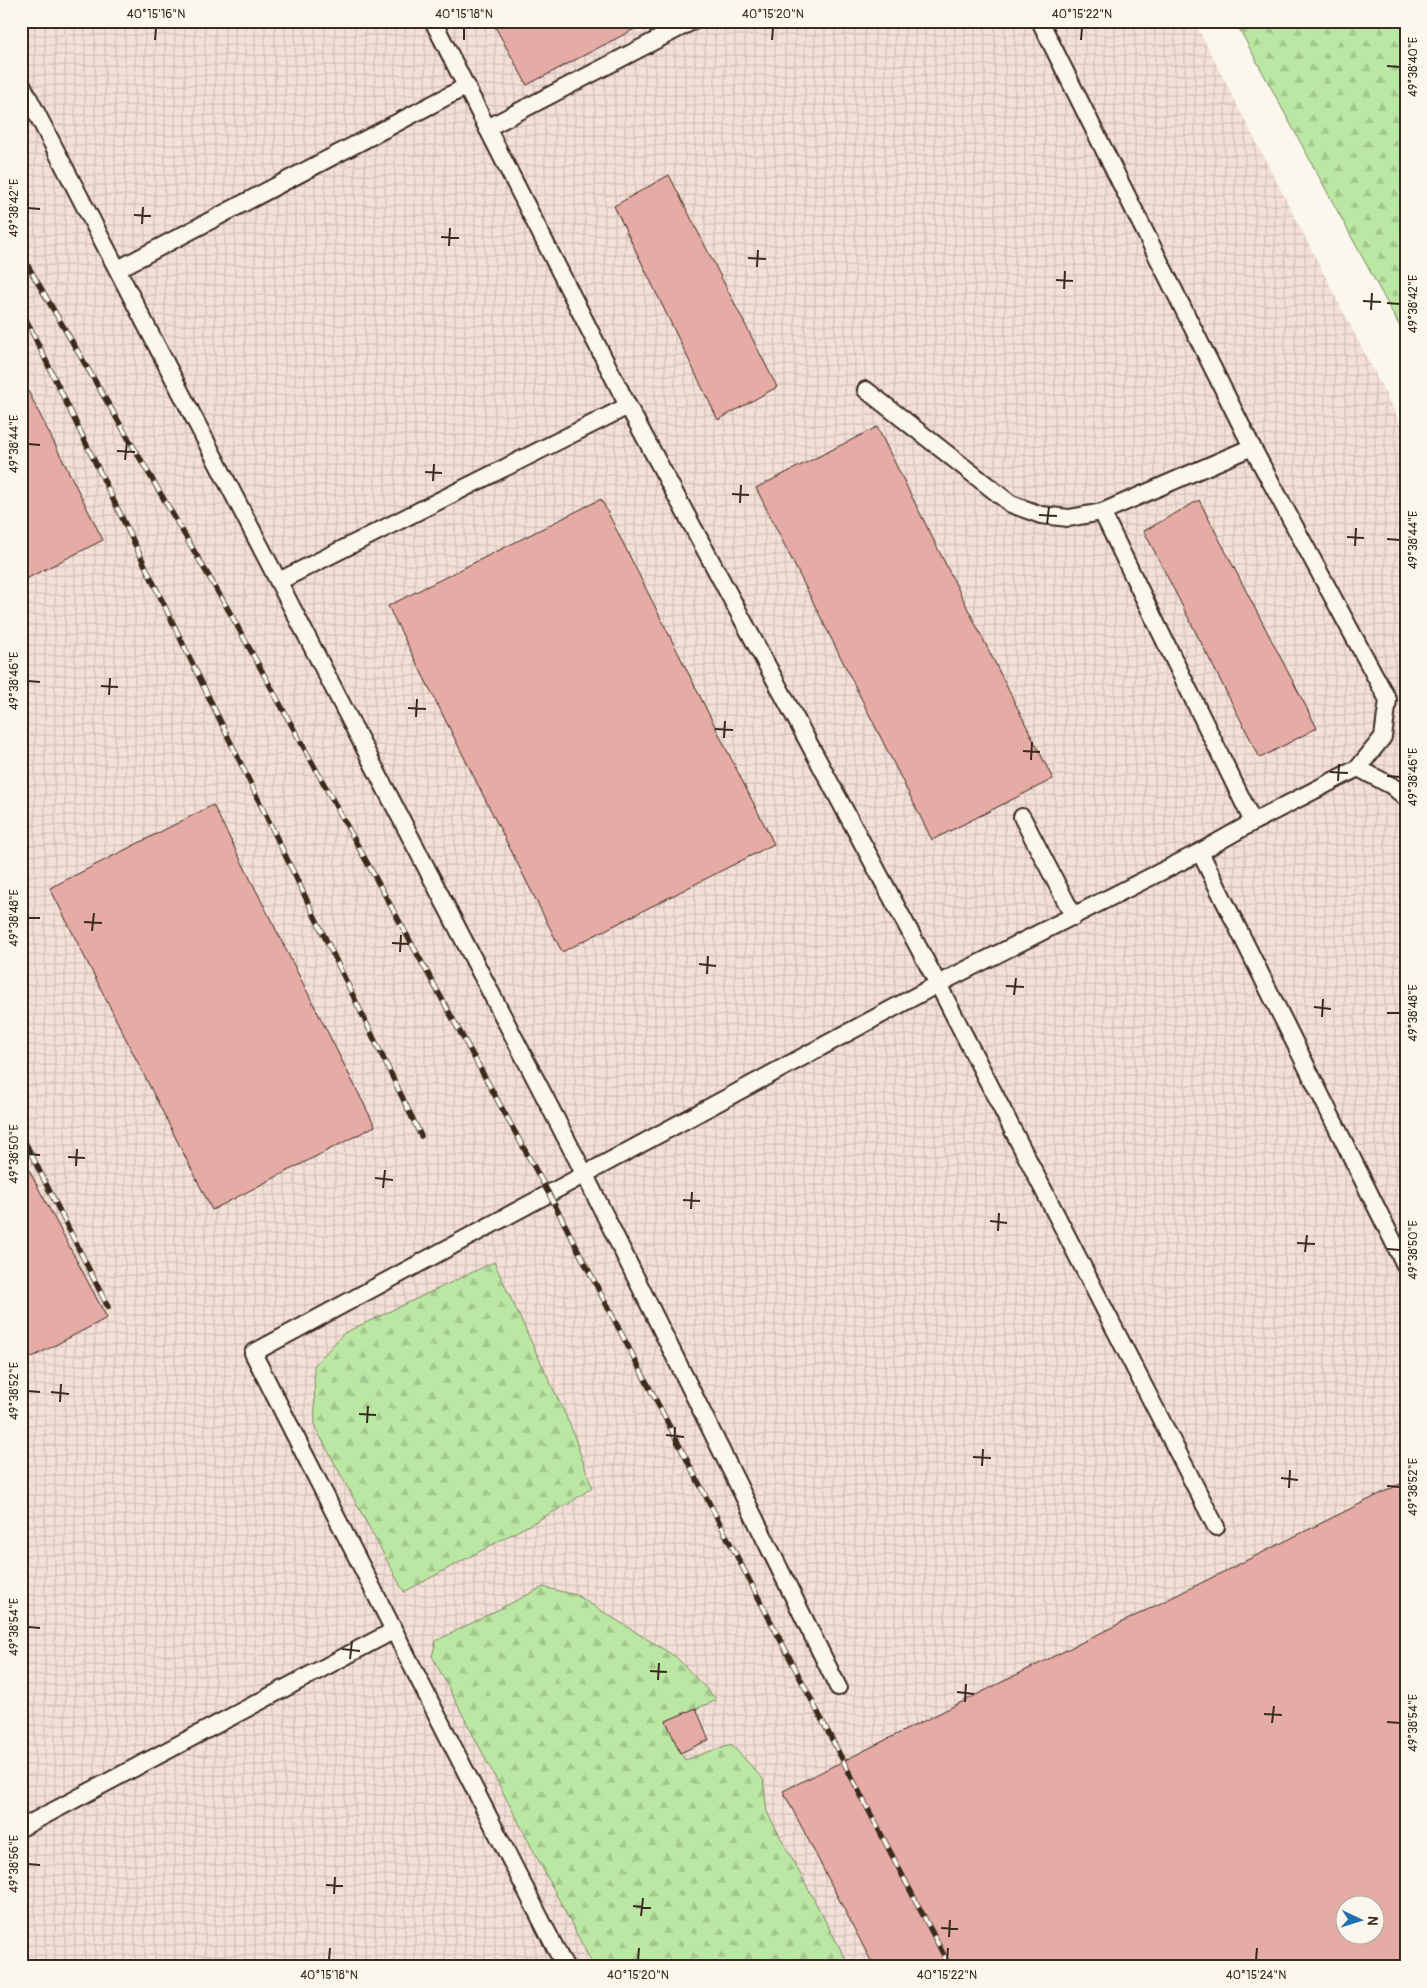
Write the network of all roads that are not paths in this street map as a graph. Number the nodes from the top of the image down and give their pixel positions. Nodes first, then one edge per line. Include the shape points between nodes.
1 (433, 21) edge
2 (693, 21) edge
3 (1040, 21) edge
4 (21, 83) edge
5 (466, 86) junction
6 (488, 128) junction
7 (118, 269) junction
8 (866, 390) dead end
9 (628, 406) junction
10 (1252, 447) junction
11 (1102, 512) junction
12 (279, 581) junction
13 (1358, 768) junction
14 (1406, 798) edge
15 (1022, 817) dead end
16 (1253, 822) junction
17 (1200, 852) junction
18 (1074, 917) junction
19 (938, 984) junction
20 (586, 1175) junction
21 (1406, 1267) edge
22 (1216, 1527) dead end
23 (393, 1631) junction
24 (838, 1687) dead end
25 (21, 1828) edge
26 (565, 1967) edge

1 - 5 lane
2 - 6 lane
3 - 10 lane
4 - 7 lane
5 - 6 lane
5 - 7 lane
6 - 9 lane
7 - 12 lane
8 - 11 lane via 1011,504 1041,515 1069,518
9 - 12 lane
9 - 19 lane
10 - 11 lane
10 - 13 lane via 1388,700 1383,737
11 - 16 lane
12 - 20 lane
13 - 14 lane via 1392,786
13 - 16 lane
15 - 18 lane
16 - 17 lane
17 - 18 lane
17 - 21 lane
18 - 19 lane
19 - 20 lane
19 - 22 lane
20 - 23 lane via 253,1353
20 - 24 lane
23 - 25 lane
23 - 26 lane

